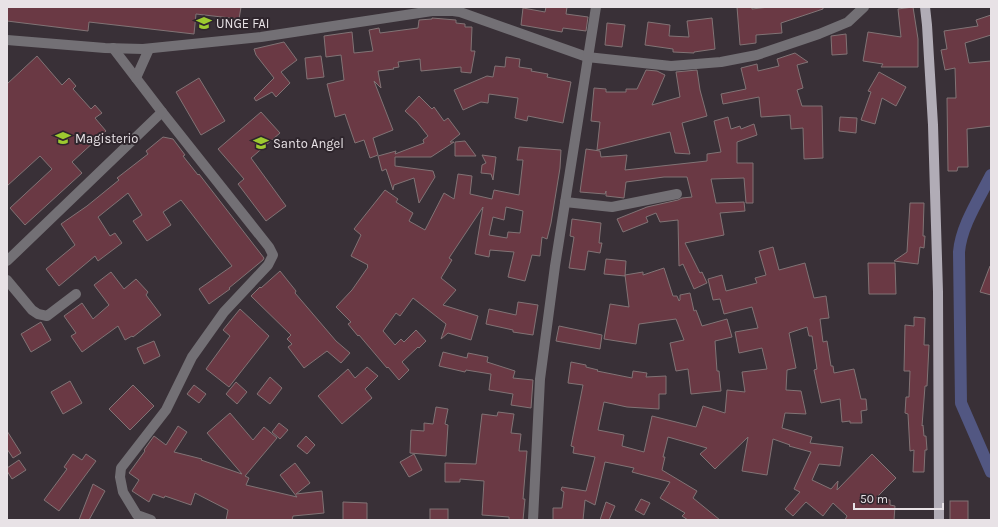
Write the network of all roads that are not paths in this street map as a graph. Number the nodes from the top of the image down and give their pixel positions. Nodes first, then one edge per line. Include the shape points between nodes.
1 (596, 7) edge
2 (864, 7) edge
3 (925, 7) edge
4 (7, 40) edge
5 (113, 48) junction
6 (149, 48) junction
7 (587, 57) junction
8 (136, 78) junction
9 (162, 112) junction
10 (677, 194) dead end
11 (565, 202) junction
12 (7, 261) edge
13 (7, 280) edge
14 (76, 294) dead end
15 (151, 520) edge
16 (533, 520) edge
17 (939, 520) edge

1 - 7 street
2 - 7 street via 848,22 757,55 671,66
3 - 17 main road via 928,25 938,292
4 - 5 street
5 - 6 street
5 - 8 street
6 - 7 street via 261,36 432,11 453,11
6 - 8 street
7 - 11 street
8 - 9 street
9 - 12 street
9 - 15 street via 269,246 273,255 268,265 224,312 192,358 166,410 120,468 123,492 137,515
10 - 11 street via 612,207
11 - 16 street via 540,379
13 - 14 street via 32,310 47,316

